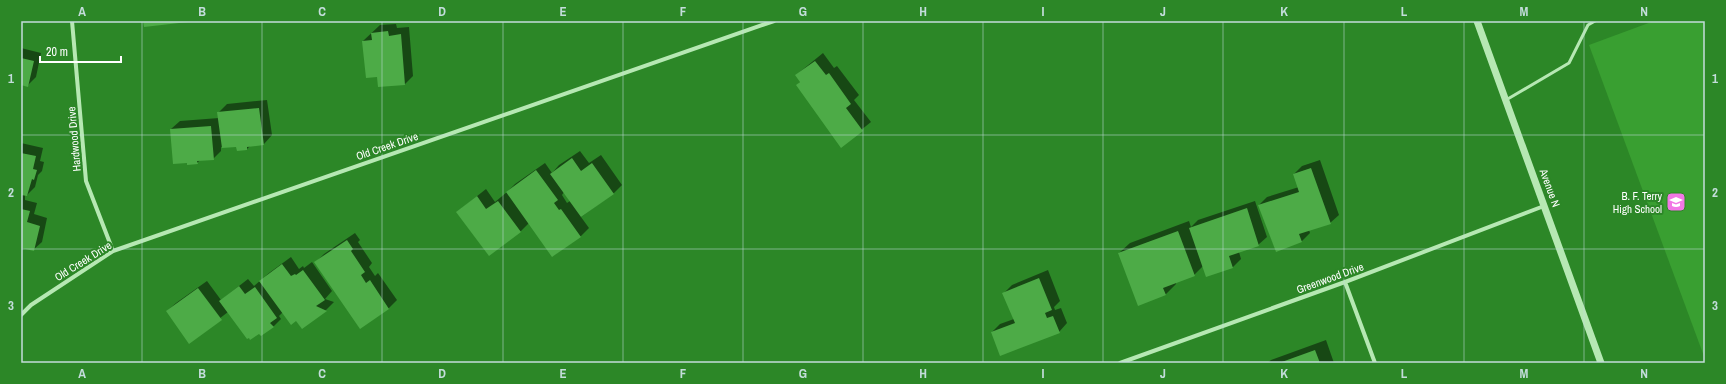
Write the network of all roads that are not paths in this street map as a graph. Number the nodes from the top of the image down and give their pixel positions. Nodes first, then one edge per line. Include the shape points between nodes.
1 (72, 21) edge
2 (774, 21) edge
3 (1478, 21) edge
4 (1595, 21) edge
5 (1506, 100) junction
6 (1544, 206) junction
7 (113, 251) junction
8 (1345, 282) junction
9 (21, 315) edge
10 (1120, 363) edge
11 (1375, 363) edge
12 (1601, 363) edge

1 - 7 street, Hardwood Drive via 86,180
2 - 7 street, Old Creek Drive
3 - 5 street, Avenue N
4 - 5 lane via 1588,25 1569,63
5 - 6 street, Avenue N
6 - 8 street, Greenwood Drive
6 - 12 street, Avenue N
7 - 9 street, Old Creek Drive
8 - 10 street, Greenwood Drive
8 - 11 street

